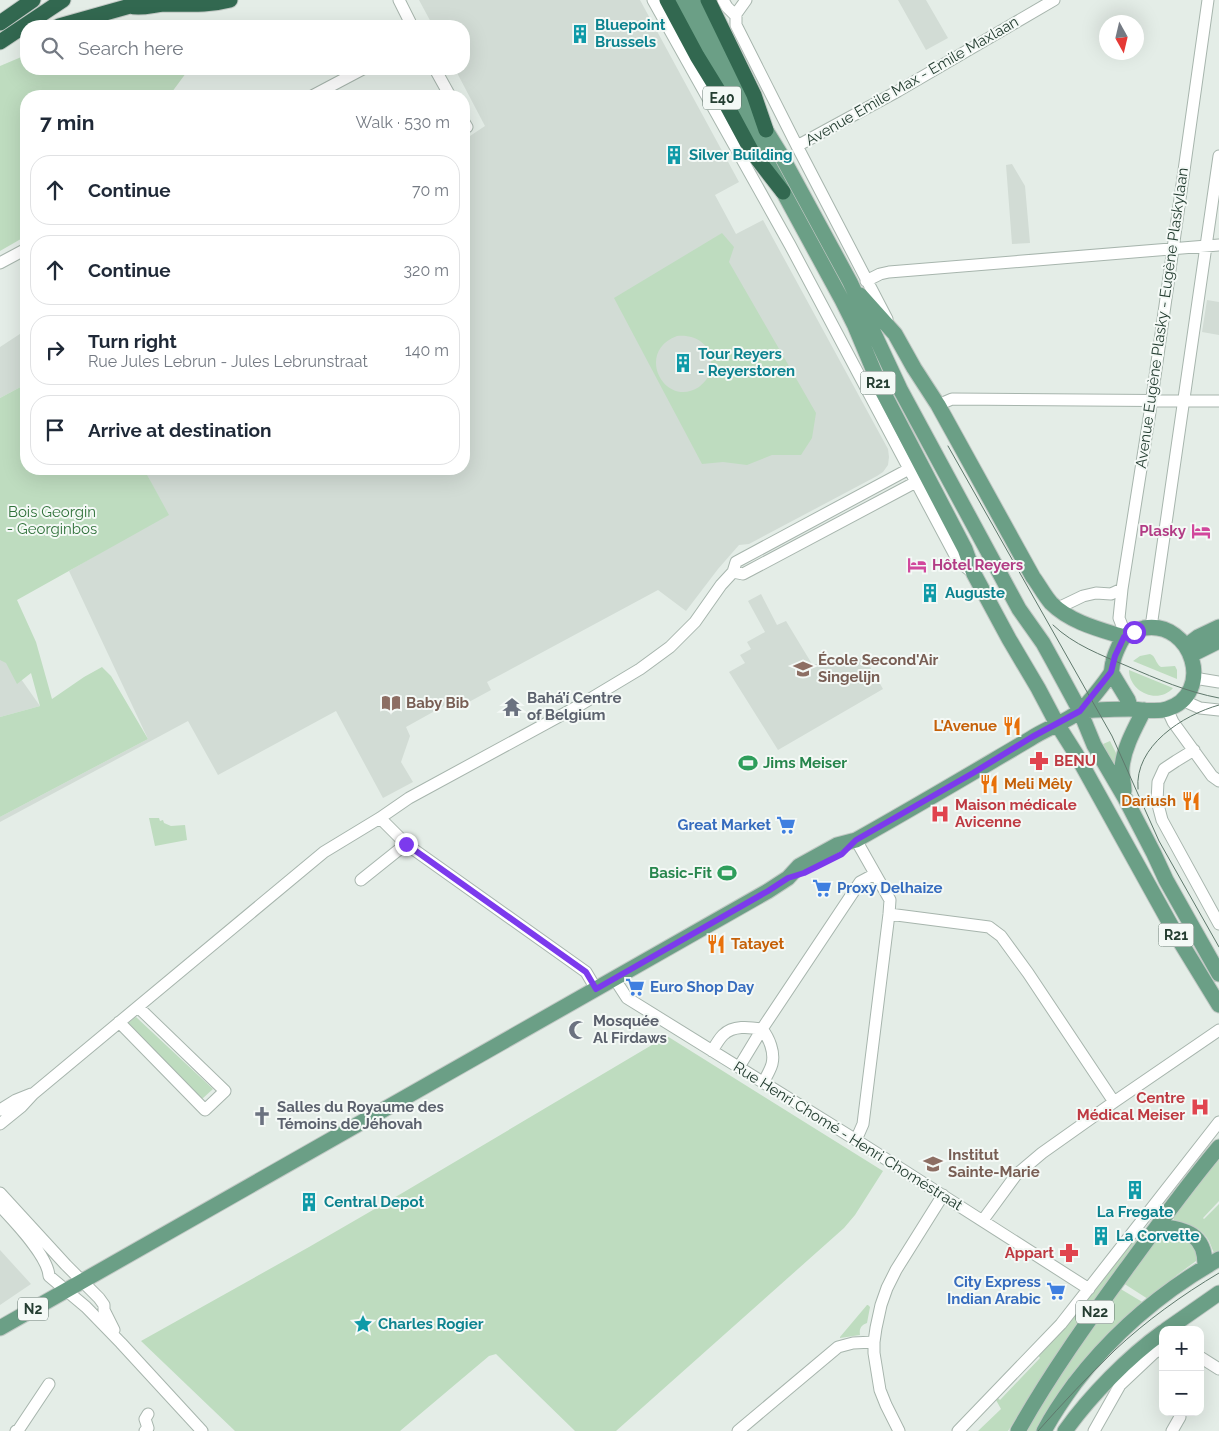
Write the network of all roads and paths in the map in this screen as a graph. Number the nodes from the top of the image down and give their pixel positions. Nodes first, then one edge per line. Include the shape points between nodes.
1 (33, 0) edge
2 (63, 0) edge
3 (230, 0) edge
4 (398, 0) edge
5 (653, 0) edge
6 (667, 0) edge
7 (679, 0) edge
8 (694, 0) edge
9 (708, 0) edge
10 (746, 0) edge
11 (1054, 0) edge
12 (1208, 0) edge
13 (133, 3) edge
14 (730, 11) edge
15 (33, 20) edge
16 (78, 20) edge
17 (409, 20) edge
18 (0, 23) edge
19 (20, 29) edge
20 (20, 39) edge
21 (0, 42) edge
22 (0, 46) edge
23 (352, 75) edge
24 (438, 75) edge
25 (323, 90) edge
26 (447, 90) edge
27 (766, 130) junction
28 (796, 146) junction
29 (1219, 156) edge
30 (783, 192) junction
31 (1219, 245) edge
32 (1206, 246) junction
33 (1173, 248) junction
34 (20, 252) edge
35 (0, 263) edge
36 (866, 281) junction
37 (850, 282) junction
38 (895, 334) junction
39 (1151, 400) junction
40 (1183, 401) junction
41 (1219, 401) edge
42 (938, 405) junction
43 (909, 469) junction
44 (916, 482) junction
45 (733, 572) junction
46 (974, 574) junction
47 (1122, 589) junction
48 (1111, 594) junction
49 (1063, 606) junction
50 (1121, 606) junction
51 (1151, 627) junction
52 (1219, 627) edge
53 (1125, 636) junction
54 (1219, 641) edge
55 (1189, 650) junction
56 (1111, 672) junction
57 (1194, 678) junction
58 (1219, 682) edge
59 (1182, 700) junction
60 (1167, 709) junction
61 (1137, 710) junction
62 (1219, 710) edge
63 (1080, 711) junction
64 (1057, 724) junction
65 (1194, 750) junction
66 (1219, 781) edge
67 (1125, 798) junction
68 (380, 818) junction
69 (856, 840) junction
70 (406, 844) junction
71 (875, 874) junction
72 (361, 880) dead end
73 (889, 914) junction
74 (1219, 924) edge
75 (1219, 974) edge
76 (614, 978) junction
77 (596, 989) junction
78 (1219, 1005) edge
79 (138, 1007) junction
80 (119, 1022) junction
81 (762, 1029) junction
82 (1219, 1030) edge
83 (712, 1051) junction
84 (739, 1067) junction
85 (763, 1083) junction
86 (33, 1094) junction
87 (1114, 1102) junction
88 (0, 1110) edge
89 (1219, 1122) edge
90 (0, 1124) edge
91 (856, 1140) junction
92 (1219, 1143) edge
93 (0, 1193) edge
94 (944, 1195) junction
95 (0, 1206) edge
96 (983, 1220) junction
97 (1138, 1226) junction
98 (1158, 1226) junction
99 (1219, 1259) edge
100 (1205, 1267) junction
101 (82, 1281) junction
102 (1089, 1289) junction
103 (66, 1290) junction
104 (1219, 1293) edge
105 (1172, 1326) edge
106 (0, 1328) edge
107 (1159, 1335) edge
108 (119, 1341) junction
109 (874, 1342) junction
110 (1159, 1350) edge
111 (1204, 1360) edge
112 (1219, 1369) edge
113 (49, 1384) dead end
114 (148, 1414) dead end
115 (1180, 1417) dead end
116 (16, 1431) edge
117 (145, 1431) edge
118 (202, 1431) edge
119 (738, 1431) edge
120 (899, 1431) edge
121 (958, 1431) edge
122 (1018, 1431) edge
123 (1044, 1431) edge
124 (1065, 1431) edge
125 (1094, 1431) edge
126 (1172, 1431) edge

1 - 18 highway
2 - 15 highway
3 - 13 highway via 214,4 162,4 137,8
4 - 17 street
5 - 43 street via 790,245
6 - 30 highway, E40 via 752,152
7 - 30 main road, R21
8 - 27 main road, R21
9 - 27 highway, E40 via 754,95
10 - 14 street
11 - 28 street, Avenue Emile Max - Emile Maxlaan
12 - 33 street, Avenue Eugène Plasky - Eugène Plaskylaan
13 - 16 highway
14 - 28 street
19 - 21 highway
20 - 22 highway
23 - 25 street
24 - 26 street
27 - 37 main road, R21
28 - 36 street
29 - 32 street
30 - 46 main road, R21 via 855,326 881,388 965,548
31 - 32 street
32 - 33 street
32 - 40 street
33 - 36 street via 889,272
33 - 39 street, Avenue Eugène Plasky - Eugène Plaskylaan
34 - 35 street
36 - 38 street
37 - 38 main road
37 - 63 main road, R21 via 900,389 1019,609 1043,643
38 - 42 main road
39 - 40 street
39 - 42 street via 952,399
39 - 47 street, Avenue Eugène Plasky - Eugène Plaskylaan
40 - 41 street
40 - 51 street
42 - 49 main road via 1033,577 1047,598
43 - 44 street
43 - 45 street via 736,562
44 - 45 street via 743,574
44 - 46 street via 958,561
45 - 68 street via 695,622 670,647 640,669 409,798
46 - 64 main road, R21
47 - 48 street
47 - 50 street, Avenue Eugène Plasky - Eugène Plaskylaan
48 - 49 street via 1083,596
48 - 50 street
49 - 53 main road via 1078,621
50 - 53 street, Avenue Eugène Plasky - Eugène Plaskylaan via 1119,618
51 - 53 main road
51 - 55 main road via 1172,633
52 - 55 main road via 1198,637
53 - 56 main road, N2
54 - 55 main road
55 - 57 main road
56 - 61 main road
56 - 63 main road, N2
57 - 58 street
57 - 59 main road via 1190,691
59 - 60 main road, N2
59 - 62 street via 1200,708
60 - 61 main road, N2
60 - 65 street
61 - 63 main road, N2
61 - 67 main road via 1123,760
63 - 64 main road, N2
63 - 67 main road, R21 via 1094,745
64 - 69 main road, N2
64 - 78 main road, R21
65 - 66 street
65 - 74 street via 1164,769 1158,782 1157,801 1170,836
67 - 75 main road, R21
68 - 70 street
68 - 79 street via 324,852
69 - 71 street
69 - 76 main road, N2 via 842,854 788,878
70 - 72 street
70 - 77 street via 586,972
71 - 73 street via 890,900
71 - 81 street via 860,882
73 - 87 street via 989,927 1000,936
73 - 91 street via 863,1124
76 - 77 main road, N2
76 - 83 street, Rue Henri Chomé - Henri Choméstraat via 627,998
77 - 101 main road, N2
79 - 80 street
79 - 80 street via 225,1091 205,1110
80 - 86 street
81 - 83 street via 736,1028 724,1034
81 - 84 street
81 - 85 street via 772,1050 772,1063
82 - 87 street
83 - 84 street, Rue Henri Chomé - Henri Choméstraat
84 - 85 street, Rue Henri Chomé - Henri Choméstraat
85 - 91 street, Rue Henri Chomé - Henri Choméstraat
86 - 88 street
86 - 90 street
87 - 96 street via 1016,1175
89 - 97 street
91 - 94 street, Rue Henri Chomé - Henri Choméstraat
92 - 98 main road, N22
93 - 101 street
94 - 96 street, Rue Henri Chomé - Henri Choméstraat
94 - 109 street via 887,1288
95 - 103 street via 32,1243 46,1263 49,1276
96 - 102 street, Rue Henri Chomé - Henri Choméstraat
97 - 98 street
97 - 102 street
98 - 100 main road via 1194,1235 1204,1249
98 - 122 main road, N22 via 1072,1343
99 - 100 main road, N22
100 - 123 main road, N22 via 1163,1295 1120,1331 1087,1368
101 - 103 main road, N2
101 - 108 street via 104,1305
102 - 121 street via 1061,1324
103 - 106 main road, N2
103 - 108 street
104 - 105 main road
107 - 124 main road via 1109,1380
108 - 118 street
109 - 119 street via 838,1347
109 - 120 street via 880,1390
110 - 125 street via 1120,1385
111 - 112 street
113 - 116 street
114 - 117 street
115 - 126 street

